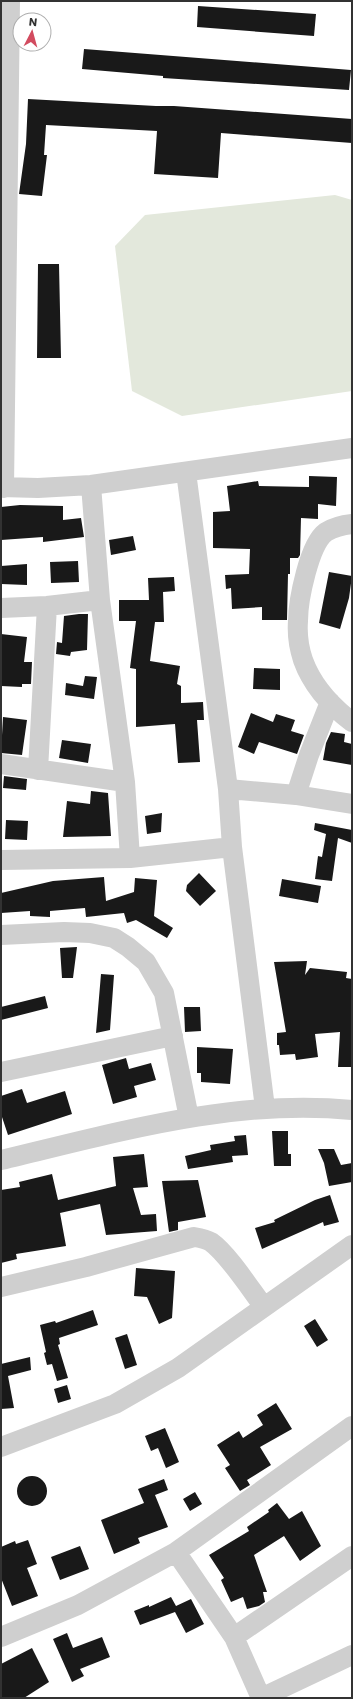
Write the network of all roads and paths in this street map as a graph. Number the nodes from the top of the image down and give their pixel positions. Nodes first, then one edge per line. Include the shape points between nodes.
1 (10, 1) edge
2 (5, 93) edge
3 (352, 448) edge
4 (186, 472) junction
5 (91, 485) junction
6 (3, 488) edge
7 (352, 524) edge
8 (100, 600) junction
9 (47, 606) junction
10 (1, 608) edge
11 (330, 702) junction
12 (352, 722) edge
13 (1, 764) edge
14 (38, 770) junction
15 (125, 782) junction
16 (228, 789) junction
17 (296, 795) junction
18 (352, 804) edge
19 (232, 847) junction
20 (130, 858) junction
21 (1, 860) edge
22 (1, 935) edge
23 (173, 1036) junction
24 (1, 1072) edge
25 (265, 1108) junction
26 (352, 1110) edge
27 (189, 1118) junction
28 (1, 1160) edge
29 (352, 1245) edge
30 (1, 1287) edge
31 (264, 1307) junction
32 (352, 1426) edge
33 (1, 1447) edge
34 (176, 1552) junction
35 (352, 1556) edge
36 (1, 1637) edge
37 (234, 1637) junction
38 (352, 1655) edge
39 (261, 1698) edge

1 - 2 street
2 - 6 street
3 - 4 street
4 - 5 street
4 - 16 street
5 - 6 street
5 - 8 street
7 - 11 street via 337,526 325,533 316,544 299,607 300,648 308,671
8 - 9 street
8 - 15 street
9 - 10 street
9 - 14 street
11 - 12 street
11 - 17 street
13 - 14 street
14 - 15 street
15 - 20 street
16 - 17 street
16 - 19 street
17 - 18 street
19 - 20 street
19 - 25 street
20 - 21 street
22 - 23 street via 64,932 90,933 114,938 146,962 154,975 164,993
23 - 24 street
23 - 27 street
25 - 26 street
25 - 27 street
27 - 28 street
29 - 31 street
30 - 31 street via 86,1267 194,1236 213,1243
31 - 33 street via 178,1368 115,1404
32 - 34 street
34 - 36 street via 78,1605
34 - 37 street
35 - 37 street
37 - 39 street
38 - 39 street

